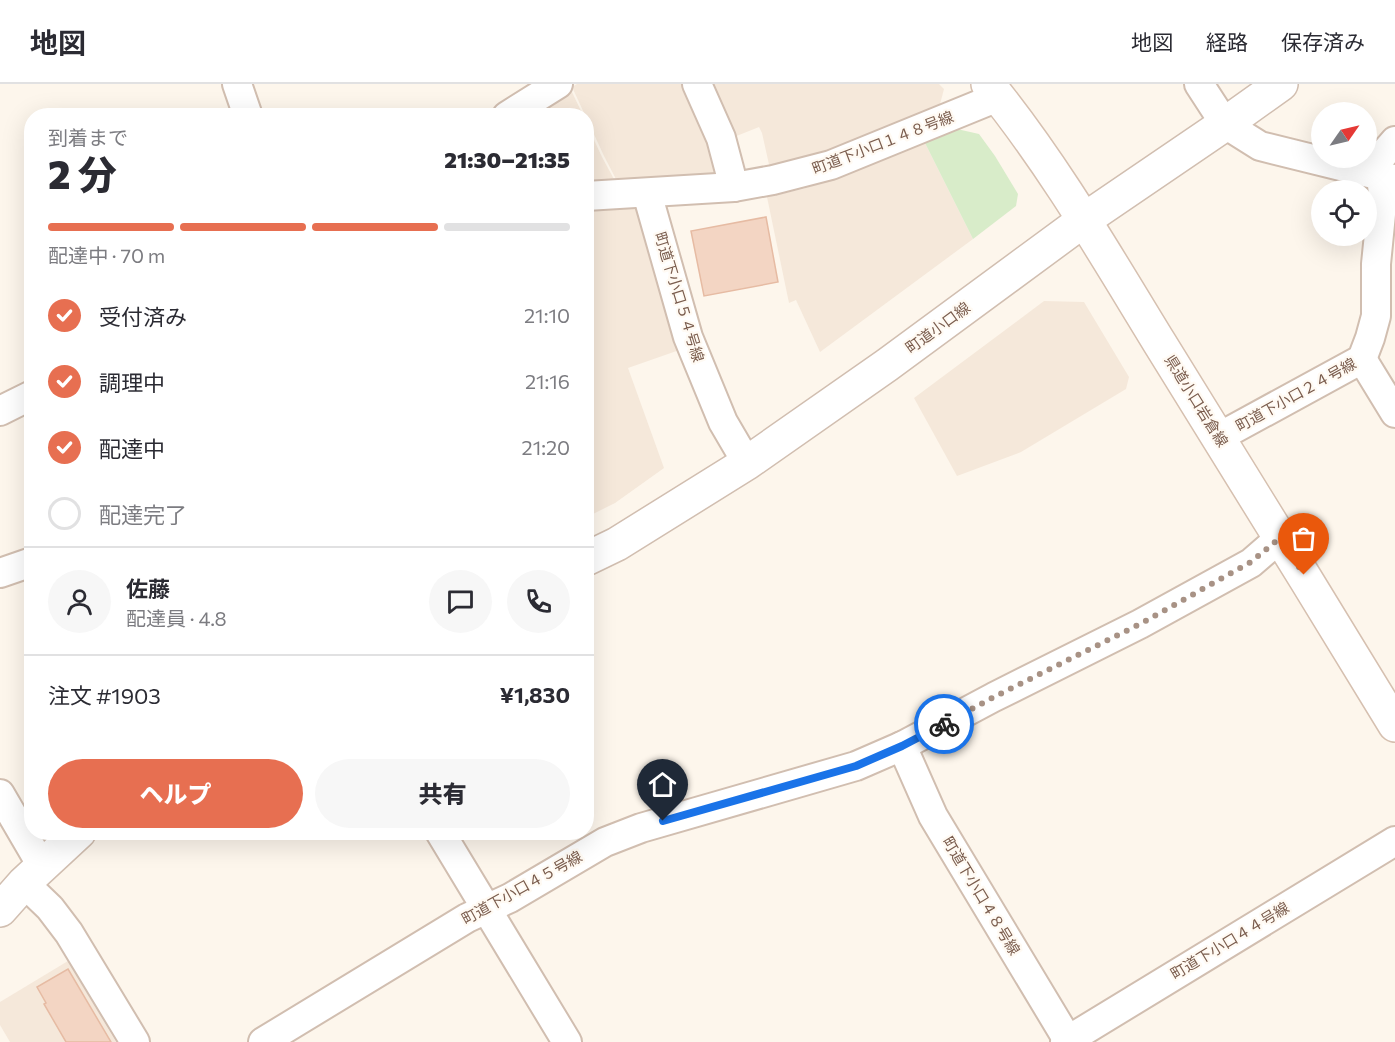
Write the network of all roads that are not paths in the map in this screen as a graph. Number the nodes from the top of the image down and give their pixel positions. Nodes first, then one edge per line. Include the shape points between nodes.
1 (237, 84) edge
2 (558, 84) edge
3 (697, 84) edge
4 (1199, 84) edge
5 (1281, 84) edge
6 (993, 91) edge
7 (245, 108) edge
8 (520, 108) edge
9 (1225, 124) junction
10 (1395, 141) edge
11 (1388, 177) edge
12 (734, 187) junction
13 (647, 193) junction
14 (594, 196) edge
15 (1084, 220) junction
16 (1386, 311) edge
17 (1362, 359) junction
18 (24, 399) edge
19 (0, 411) edge
20 (1395, 413) edge
21 (1219, 437) junction
22 (747, 463) junction
23 (1281, 537) junction
24 (594, 555) edge
25 (24, 565) edge
26 (0, 573) edge
27 (1392, 713) edge
28 (902, 746) junction
29 (0, 794) edge
30 (70, 840) edge
31 (445, 840) edge
32 (1395, 841) edge
33 (33, 874) junction
34 (486, 909) junction
35 (0, 910) edge
36 (1077, 1039) edge
37 (135, 1042) edge
38 (263, 1042) edge
39 (567, 1042) edge

1 - 7 street
2 - 8 street
3 - 12 street via 721,138
4 - 9 street
5 - 9 street, 町道小口線
6 - 12 street, 町道下小口１４８号線 via 831,165
6 - 15 street, 県道小口岩倉線
9 - 11 street via 1260,146
9 - 15 street, 町道小口線
10 - 11 street, 町道下小口２４号線 via 1375,164
11 - 16 street, 町道下小口２４号線 via 1376,264
12 - 13 street, 町道下小口１４８号線
13 - 14 street, 町道下小口１４８号線
13 - 22 street, 町道下小口５４号線 via 688,337 723,422
15 - 21 street, 県道小口岩倉線
15 - 22 street, 町道小口線
16 - 17 street, 町道下小口２４号線
17 - 20 street
17 - 21 street, 町道下小口２４号線
18 - 19 street
21 - 23 street, 県道小口岩倉線
22 - 24 street, 町道小口線
23 - 27 street, 県道小口岩倉線
23 - 28 street, 町道下小口４５号線 via 1251,562 1140,624
25 - 26 street
28 - 34 street, 町道下小口４５号線 via 856,766 605,842
28 - 36 street, 町道下小口４８号線 via 933,816
29 - 33 street
30 - 33 street
31 - 34 street
32 - 36 street, 町道下小口４４号線
33 - 35 street
33 - 37 street via 50,908
34 - 38 street, 町道下小口４５号線
34 - 39 street

